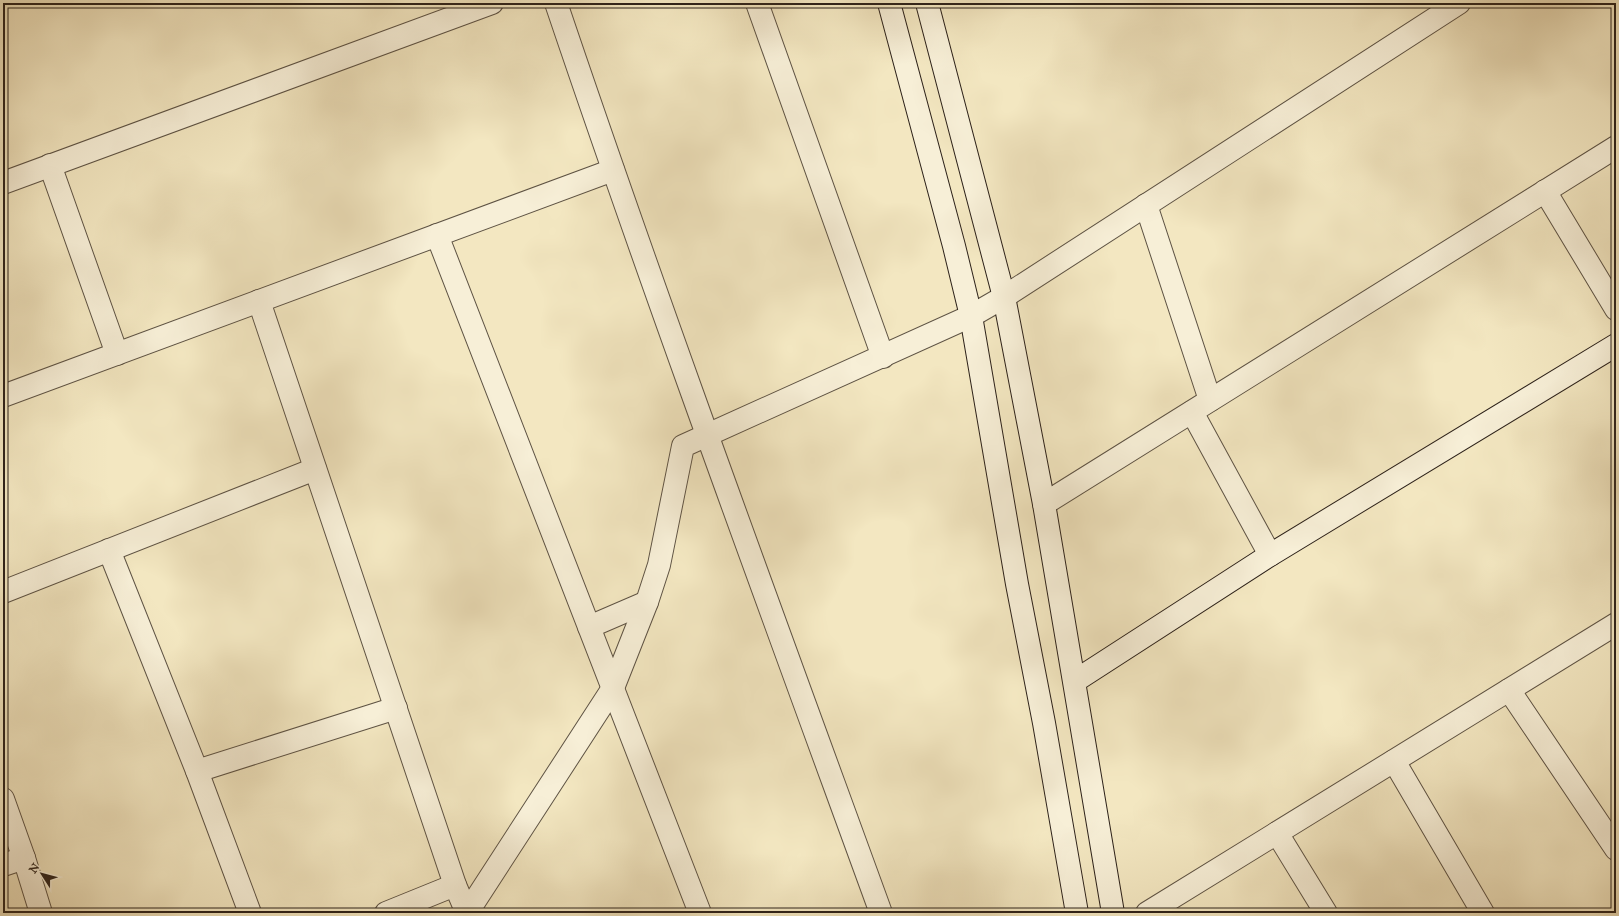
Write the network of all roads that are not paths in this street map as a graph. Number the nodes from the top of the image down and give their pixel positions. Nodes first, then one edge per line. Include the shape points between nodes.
1 (492, 3) edge
2 (556, 3) edge
3 (757, 3) edge
4 (889, 3) edge
5 (927, 3) edge
6 (1459, 3) edge
7 (469, 7) edge
8 (1616, 147) edge
9 (50, 165) junction
10 (613, 170) junction
11 (3, 182) edge
12 (1545, 191) junction
13 (1146, 205) junction
14 (437, 235) junction
15 (1004, 297) junction
16 (258, 301) junction
17 (1616, 309) edge
18 (971, 316) junction
19 (1616, 344) edge
20 (117, 354) junction
21 (883, 357) junction
22 (3, 396) edge
23 (1210, 400) junction
24 (1192, 412) junction
25 (706, 435) junction
26 (315, 469) junction
27 (1044, 504) junction
28 (109, 550) junction
29 (1270, 555) junction
30 (3, 592) edge
31 (647, 602) junction
32 (1616, 624) edge
33 (589, 627) junction
34 (1075, 681) junction
35 (613, 688) junction
36 (1509, 690) junction
37 (396, 708) junction
38 (1394, 761) junction
39 (197, 771) junction
40 (3, 799) edge
41 (1277, 833) junction
42 (1616, 849) edge
43 (24, 858) junction
44 (3, 864) edge
45 (455, 885) junction
46 (41, 913) edge
47 (250, 913) edge
48 (386, 913) edge
49 (467, 913) edge
50 (700, 913) edge
51 (881, 913) edge
52 (1077, 913) edge
53 (1114, 913) edge
54 (1147, 913) edge
55 (1326, 913) edge
56 (1483, 913) edge

1 - 7 street
2 - 10 street
3 - 21 street
4 - 18 street
5 - 15 street
6 - 13 street
7 - 9 street
8 - 12 street
9 - 11 street
9 - 20 street
10 - 14 street
10 - 25 street
12 - 17 street
12 - 23 street
13 - 15 street
13 - 23 street
14 - 16 street
14 - 33 street
15 - 18 street
15 - 27 street
16 - 20 street
16 - 26 street
18 - 21 street
18 - 52 street
19 - 29 street
20 - 22 street
21 - 25 street
23 - 24 street
24 - 27 street
24 - 29 street
25 - 31 street via 683,446 659,565
25 - 51 street
26 - 28 street
26 - 37 street
27 - 34 street
28 - 30 street
28 - 39 street
29 - 34 street
31 - 33 street
31 - 35 street
32 - 36 street
33 - 35 street
34 - 53 street
35 - 49 street
35 - 50 street
36 - 38 street
36 - 42 street
37 - 39 street
37 - 45 street
38 - 41 street
38 - 56 street
39 - 47 street
40 - 43 street
41 - 54 street
41 - 55 street
43 - 44 street
43 - 46 street
45 - 48 street
45 - 49 street

